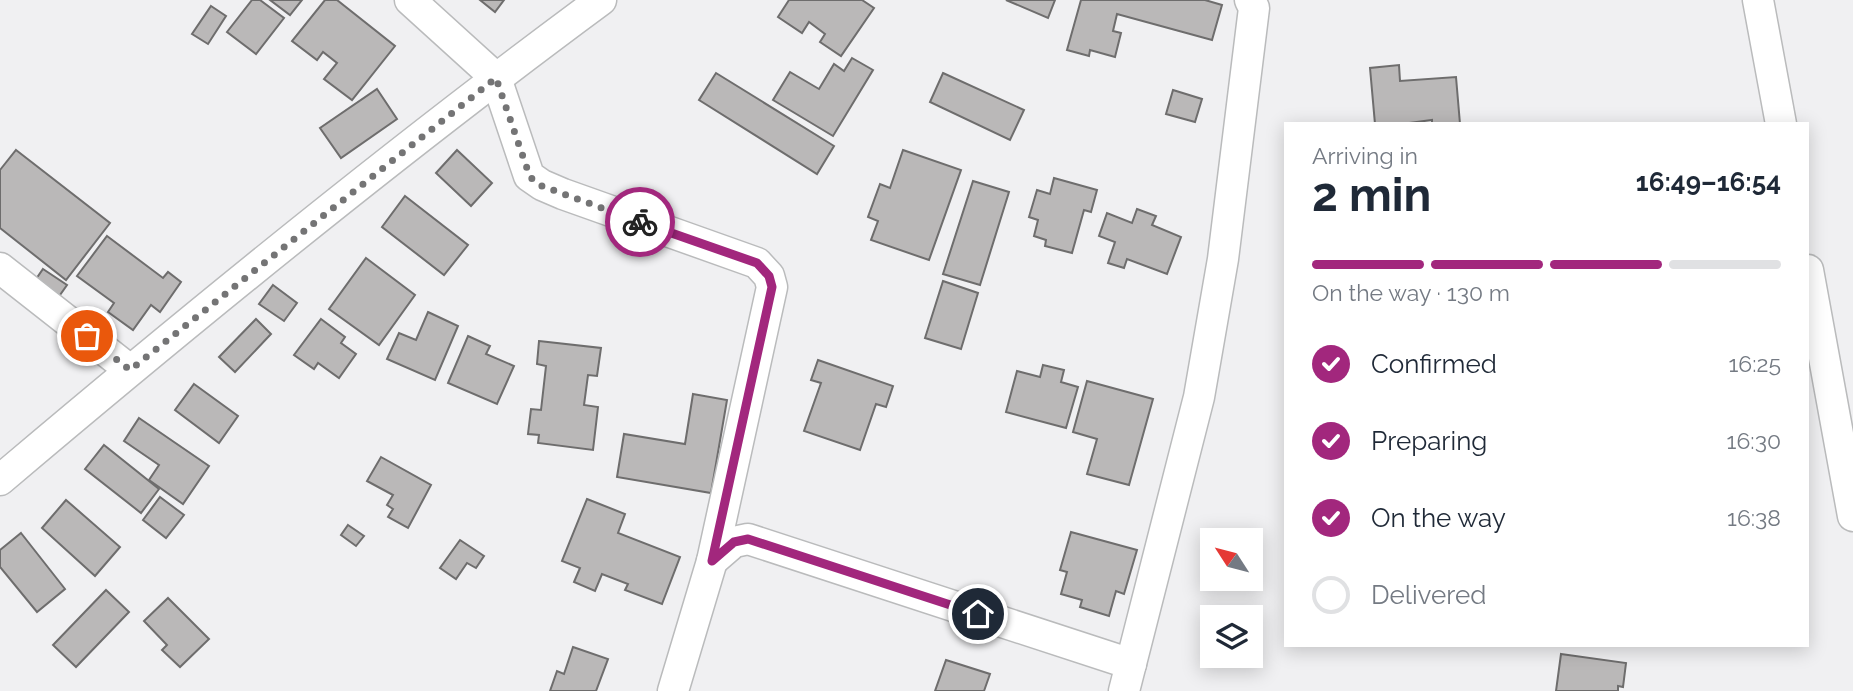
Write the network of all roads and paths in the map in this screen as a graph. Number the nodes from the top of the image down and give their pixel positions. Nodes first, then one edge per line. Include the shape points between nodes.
1 (410, 0) edge
2 (601, 0) edge
3 (1250, 0) edge
4 (1758, 0) edge
5 (496, 78) junction
6 (1781, 122) edge
7 (0, 268) edge
8 (1809, 275) edge
9 (130, 370) junction
10 (0, 480) edge
11 (1853, 516) edge
12 (712, 561) junction
13 (1127, 677) edge
14 (673, 691) edge

1 - 5 street
2 - 5 street
3 - 13 street via 1254,8 1223,260 1201,383
4 - 6 street
5 - 9 street
5 - 12 street via 530,177 542,186 757,263 769,276 772,287
7 - 9 street
8 - 11 street
9 - 10 street
12 - 13 street via 734,542 748,539
12 - 14 street

